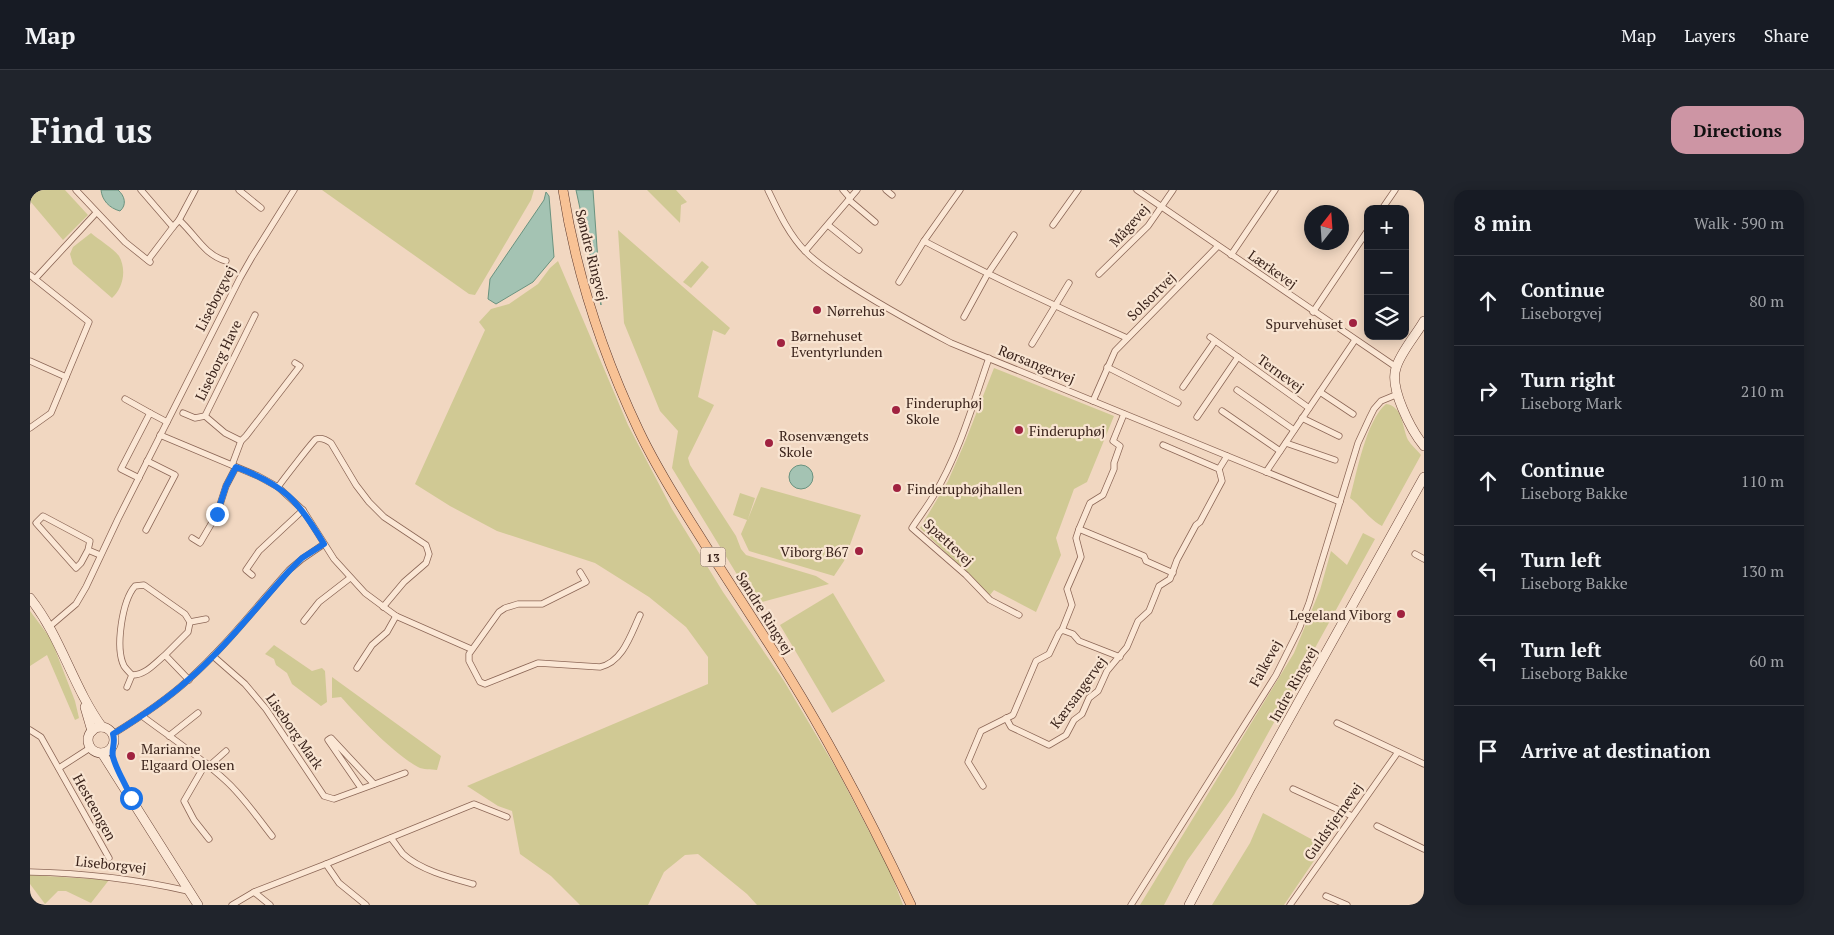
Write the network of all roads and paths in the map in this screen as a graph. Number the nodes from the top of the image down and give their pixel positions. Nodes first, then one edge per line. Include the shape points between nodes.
1 (76, 190) edge
2 (141, 190) edge
3 (195, 190) edge
4 (239, 190) edge
5 (294, 190) edge
6 (563, 190) edge
7 (768, 190) edge
8 (843, 190) edge
9 (857, 190) edge
10 (886, 190) edge
11 (960, 190) edge
12 (1078, 190) edge
13 (1137, 190) edge
14 (1173, 190) edge
15 (1275, 190) edge
16 (1395, 190) edge
17 (892, 195) dead end
18 (850, 199) junction
19 (1385, 205) edge
20 (1162, 207) junction
21 (261, 208) dead end
22 (96, 213) junction
23 (180, 220) junction
24 (874, 222) dead end
25 (828, 224) junction
26 (1053, 225) dead end
27 (173, 227) junction
28 (1014, 235) dead end
29 (1364, 236) edge
30 (924, 241) junction
31 (1218, 246) junction
32 (859, 250) dead end
33 (805, 251) junction
34 (1231, 255) junction
35 (226, 261) dead end
36 (1099, 274) dead end
37 (988, 275) junction
38 (32, 277) edge
39 (898, 282) dead end
40 (1069, 283) dead end
41 (1055, 307) junction
42 (1313, 312) junction
43 (255, 315) dead end
44 (964, 316) dead end
45 (1424, 321) edge
46 (1127, 338) junction
47 (1355, 340) junction
48 (1032, 344) dead end
49 (1238, 357) junction
50 (989, 358) junction
51 (30, 361) edge
52 (295, 363) dead end
53 (1107, 367) junction
54 (1396, 367) junction
55 (66, 377) junction
56 (1183, 387) dead end
57 (1237, 390) dead end
58 (1320, 392) junction
59 (1398, 394) junction
60 (126, 399) dead end
61 (1093, 401) junction
62 (1178, 403) dead end
63 (1309, 408) junction
64 (1222, 411) dead end
65 (150, 413) junction
66 (183, 414) dead end
67 (1124, 414) junction
68 (1353, 414) dead end
69 (205, 416) junction
70 (1197, 417) dead end
71 (1302, 418) junction
72 (167, 422) junction
73 (31, 425) edge
74 (1294, 430) junction
75 (160, 434) junction
76 (1339, 436) dead end
77 (241, 441) junction
78 (1286, 443) junction
79 (1163, 445) dead end
80 (1424, 446) edge
81 (1280, 451) junction
82 (1227, 456) junction
83 (1335, 460) dead end
84 (147, 461) junction
85 (234, 466) junction
86 (1219, 469) junction
87 (1266, 472) junction
88 (1424, 477) edge
89 (139, 478) junction
90 (278, 487) junction
91 (1340, 502) junction
92 (303, 510) junction
93 (1079, 529) junction
94 (146, 530) dead end
95 (192, 538) dead end
96 (324, 544) junction
97 (88, 550) junction
98 (1415, 554) dead end
99 (100, 555) junction
100 (1424, 560) edge
101 (580, 572) dead end
102 (1173, 573) junction
103 (252, 575) dead end
104 (350, 578) junction
105 (30, 598) edge
106 (383, 607) junction
107 (640, 615) dead end
108 (1019, 615) dead end
109 (396, 616) junction
110 (206, 619) dead end
111 (304, 621) dead end
112 (190, 622) junction
113 (49, 627) junction
114 (1062, 630) junction
115 (471, 649) junction
116 (165, 655) junction
117 (213, 656) junction
118 (1120, 657) junction
119 (357, 668) dead end
120 (132, 675) junction
121 (189, 680) junction
122 (127, 687) dead end
123 (81, 690) junction
124 (198, 713) dead end
125 (142, 716) junction
126 (1006, 718) junction
127 (1337, 723) dead end
128 (102, 727) junction
129 (30, 730) edge
130 (92, 730) junction
131 (113, 734) junction
132 (169, 736) junction
133 (90, 748) junction
134 (112, 749) junction
135 (226, 751) dead end
136 (1398, 752) junction
137 (102, 753) junction
138 (1424, 764) edge
139 (208, 765) junction
140 (60, 768) junction
141 (405, 773) dead end
142 (374, 784) junction
143 (982, 786) dead end
144 (361, 788) junction
145 (1293, 789) dead end
146 (131, 798) junction
147 (1352, 816) junction
148 (508, 817) dead end
149 (1377, 826) dead end
150 (272, 836) dead end
151 (391, 838) junction
152 (209, 839) dead end
153 (1424, 849) edge
154 (109, 858) dead end
155 (326, 864) junction
156 (30, 872) edge
157 (473, 884) dead end
158 (188, 891) junction
159 (254, 892) junction
160 (1326, 896) dead end
161 (198, 905) edge
162 (232, 905) edge
163 (270, 905) edge
164 (366, 905) edge
165 (911, 905) edge
166 (1131, 905) edge
167 (1188, 905) edge
168 (1290, 905) edge
169 (1347, 905) edge

1 - 22 street
2 - 27 street
3 - 23 street
4 - 21 street
5 - 72 street, Liseborgvej via 252,257
6 - 165 main road, Søndre Ringvej / 13 via 585,289 610,363 639,432 673,495 790,677 842,766
7 - 33 street, Rørsangervej via 784,222
8 - 18 street
9 - 18 street
10 - 17 street
11 - 30 street
12 - 26 street
13 - 20 street, Lærkevej
14 - 20 street, Mågevej
15 - 34 street
16 - 19 street
18 - 24 street
18 - 25 street
20 - 31 street, Lærkevej
20 - 36 street, Mågevej via 1148,226
22 - 27 street via 149,261
22 - 38 street
23 - 27 street
23 - 35 street via 205,248
25 - 32 street
25 - 33 street
28 - 37 street
29 - 42 street
30 - 37 street
30 - 39 street
31 - 34 street, Lærkevej
31 - 46 street, Solsortvej
33 - 50 street, Rørsangervej via 878,304 951,343
34 - 42 street, Lærkevej
37 - 41 street
37 - 44 street
38 - 55 street via 89,322
40 - 41 street
41 - 46 street
41 - 48 street
42 - 47 street, Lærkevej
43 - 69 street, Liseborg Have
45 - 54 street
46 - 53 street, Solsortvej
47 - 54 street, Lærkevej
47 - 58 street
49 - 56 street, Ternevej via 1213,339
49 - 63 street, Ternevej
49 - 70 street, Ternevej
50 - 61 street, Rørsangervej
50 - 108 street, Spættevej via 946,472 912,528 990,600
51 - 55 street
52 - 77 street via 300,366
53 - 61 street, Solsortvej
53 - 62 street
54 - 59 street via 1394,379
55 - 73 street via 51,413
57 - 74 street
58 - 63 street
58 - 68 street
59 - 80 street via 1409,424
59 - 91 street, Falkevej via 1381,401 1374,409 1358,443
60 - 65 street
61 - 67 street, Rørsangervej
63 - 71 street
64 - 81 street
65 - 72 street
65 - 89 street via 121,469
66 - 69 street, Liseborg Have via 195,418
67 - 82 street, Rørsangervej
67 - 93 street via 1113,440 1120,446 1114,469 1103,495 1090,503
69 - 77 street, Liseborg Have
71 - 74 street
71 - 76 street
72 - 75 street, Liseborgvej
74 - 78 street
75 - 84 street, Liseborgvej
75 - 85 street
77 - 85 street
78 - 81 street
78 - 83 street
79 - 86 street
81 - 87 street
82 - 86 street, Kærsangervej
82 - 87 street, Rørsangervej
84 - 89 street, Liseborgvej
84 - 94 street via 175,475
85 - 90 street
85 - 95 street via 217,514 200,542
86 - 102 street, Kærsangervej via 1222,481 1177,560
87 - 91 street, Rørsangervej
88 - 167 street, Indre Ringvej
89 - 99 street, Liseborgvej
90 - 92 street
90 - 106 street via 312,443 324,439 331,443 369,502 384,517 426,545 429,554 426,563
91 - 166 street, Falkevej via 1309,603 1276,675
92 - 96 street
92 - 103 street via 259,550 246,570
93 - 102 street via 1144,556 1146,561
93 - 114 street via 1076,538 1080,557 1067,589 1072,605
96 - 104 street
96 - 117 street via 290,570
97 - 97 street via 90,541 43,516 36,524 76,568
97 - 99 street
98 - 100 street
99 - 113 street, Liseborgvej via 76,604
101 - 115 street via 586,582 550,602 532,606 511,605 499,612
102 - 118 street, Kærsangervej via 1160,586 1149,611 1138,621
104 - 106 street
104 - 111 street via 319,602
105 - 113 street
106 - 109 street
107 - 115 street via 621,654 614,662 600,667 538,663 485,684 480,682 471,666
109 - 115 street
109 - 119 street
110 - 112 street
112 - 116 street via 188,632
112 - 120 street via 185,614 144,584 135,586 125,606 120,645 123,664
113 - 123 street
114 - 118 street, Kærsangervej via 1073,634 1079,641
114 - 126 street via 1049,654 1036,661 1013,715
116 - 120 street via 144,673
116 - 121 street
117 - 121 street
117 - 144 street, Liseborg Mark via 245,684 266,709 324,796 334,799
118 - 126 street, Kærsangervej via 1066,735 1049,745 1012,727
120 - 122 street
121 - 125 street
123 - 128 street
123 - 130 street
124 - 132 street
125 - 131 street
125 - 132 street
126 - 143 street via 981,731 968,762
127 - 136 street
128 - 130 street
128 - 131 street
129 - 140 street, Hesteengen via 41,737
130 - 133 street via 88,739
131 - 134 street
132 - 139 street
133 - 137 street
133 - 140 street, Hesteengen
134 - 137 street
134 - 146 street, Liseborgvej
135 - 139 street
136 - 138 street
136 - 147 street, Guldstjernevej
137 - 146 street, Liseborgvej
139 - 150 street via 250,807
139 - 152 street via 184,801
140 - 154 street, Hesteengen
141 - 142 street, Liseborg Mark
142 - 144 street, Liseborg Mark
142 - 144 street, Liseborg Mark via 331,738 328,740
145 - 147 street
146 - 158 street, Liseborgvej
147 - 168 street, Guldstjernevej
148 - 151 street via 474,804
149 - 153 street
151 - 155 street
151 - 157 street via 416,863
155 - 159 street
155 - 164 street via 339,883
156 - 158 street, Liseborgvej via 112,876
158 - 161 street, Liseborgvej
159 - 162 street
159 - 163 street
160 - 169 street

